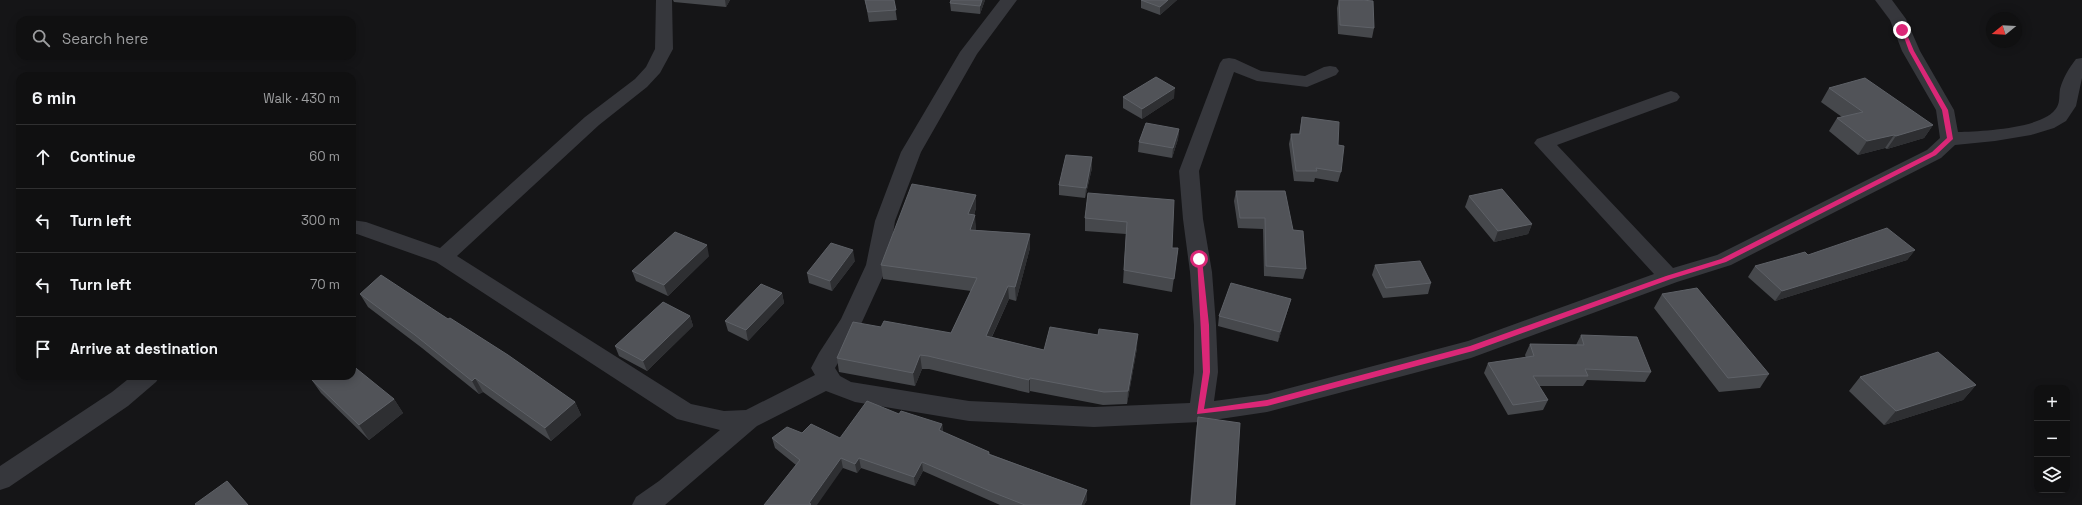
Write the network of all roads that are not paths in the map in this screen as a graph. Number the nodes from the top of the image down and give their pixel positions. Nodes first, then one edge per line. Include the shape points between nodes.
1 (664, 0) edge
2 (1009, 0) edge
3 (1883, 0) edge
4 (2082, 63) edge
5 (1330, 72) dead end
6 (1670, 97) dead end
7 (1950, 139) junction
8 (356, 227) edge
9 (443, 256) junction
10 (1669, 278) junction
11 (828, 379) junction
12 (143, 380) edge
13 (1200, 412) junction
14 (749, 419) junction
15 (0, 479) edge
16 (645, 505) edge

1 - 9 street via 664,49 654,69 641,83 592,121
2 - 11 street via 969,52 911,152 885,221 878,265 851,322 823,368
3 - 7 street via 1898,19 1911,51 1945,110
4 - 7 street via 2075,73 2066,109 2060,116 2018,133
5 - 13 street via 1307,82 1257,76 1229,63 1189,171 1205,325 1206,372
6 - 10 street via 1544,143
7 - 10 street via 1934,154 1724,260
8 - 9 street
9 - 14 street via 685,412 724,421
10 - 13 street via 1471,349 1267,403
11 - 13 street via 836,388 854,393 969,411 1094,417
11 - 14 street
12 - 15 street via 120,399
14 - 16 street via 668,489

